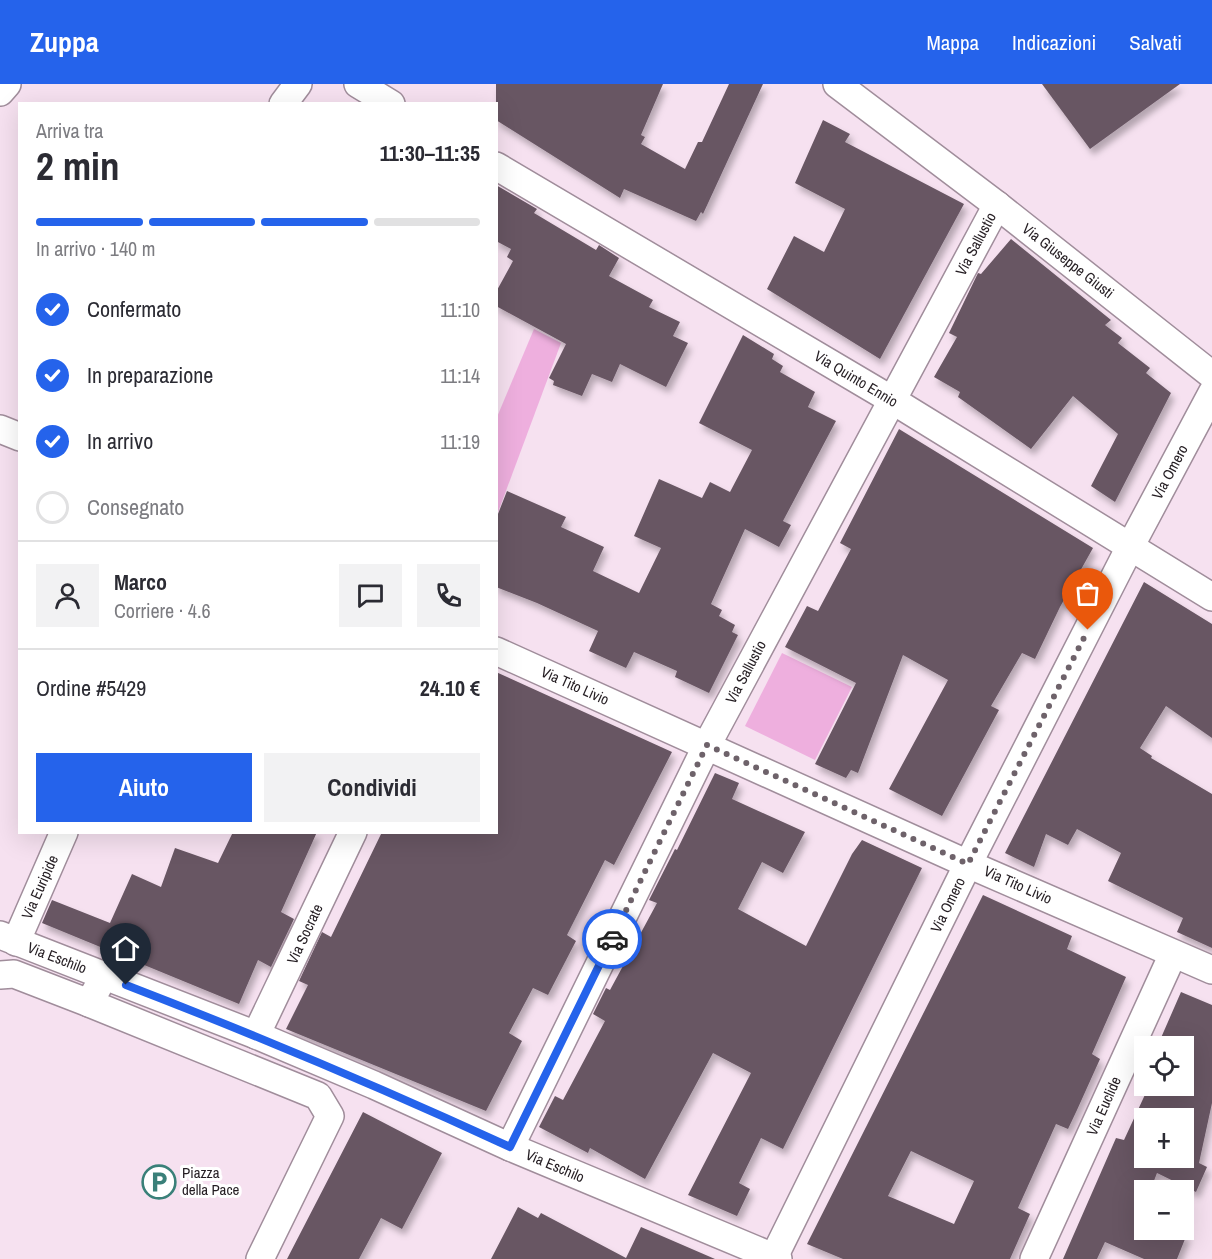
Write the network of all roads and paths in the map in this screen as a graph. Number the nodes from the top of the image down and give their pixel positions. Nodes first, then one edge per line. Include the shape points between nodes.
1 (7, 84) edge
2 (298, 84) edge
3 (357, 84) edge
4 (844, 86) edge
5 (0, 92) edge
6 (284, 102) edge
7 (388, 102) edge
8 (498, 167) edge
9 (997, 205) junction
10 (1212, 375) edge
11 (1212, 393) edge
12 (892, 400) junction
13 (0, 429) edge
14 (18, 436) edge
15 (1131, 545) junction
16 (1212, 597) edge
17 (498, 652) edge
18 (707, 745) junction
19 (63, 834) edge
20 (352, 834) edge
21 (968, 864) junction
22 (8, 938) edge
23 (1173, 954) junction
24 (1212, 970) edge
25 (0, 975) edge
26 (104, 976) junction
27 (88, 1003) junction
28 (256, 1035) junction
29 (510, 1147) junction
30 (775, 1258) edge
31 (260, 1259) edge
32 (1034, 1259) edge

1 - 5 street
2 - 6 street
3 - 7 street
4 - 9 street, Via Giuseppe Giusti
8 - 12 street, Via Quinto Ennio
9 - 10 street, Via Giuseppe Giusti
9 - 12 street, Via Sallustio
11 - 15 street, Via Omero
12 - 15 street, Via Quinto Ennio
12 - 18 street, Via Sallustio
13 - 14 street
15 - 16 street, Via Quinto Ennio
15 - 21 street, Via Omero
17 - 18 street, Via Tito Livio
18 - 21 street, Via Tito Livio
18 - 29 street, Via Sallustio
19 - 22 street, Via Euripide
20 - 28 street, Via Socrate
21 - 23 street, Via Tito Livio
21 - 30 street, Via Omero
22 - 26 street, Via Eschilo
23 - 24 street, Via Tito Livio
23 - 32 street, Via Euclide
25 - 27 street via 14,974
26 - 27 street
26 - 28 street, Via Eschilo
27 - 31 street via 318,1096 330,1116
28 - 29 street, Via Eschilo
29 - 30 street, Via Eschilo

